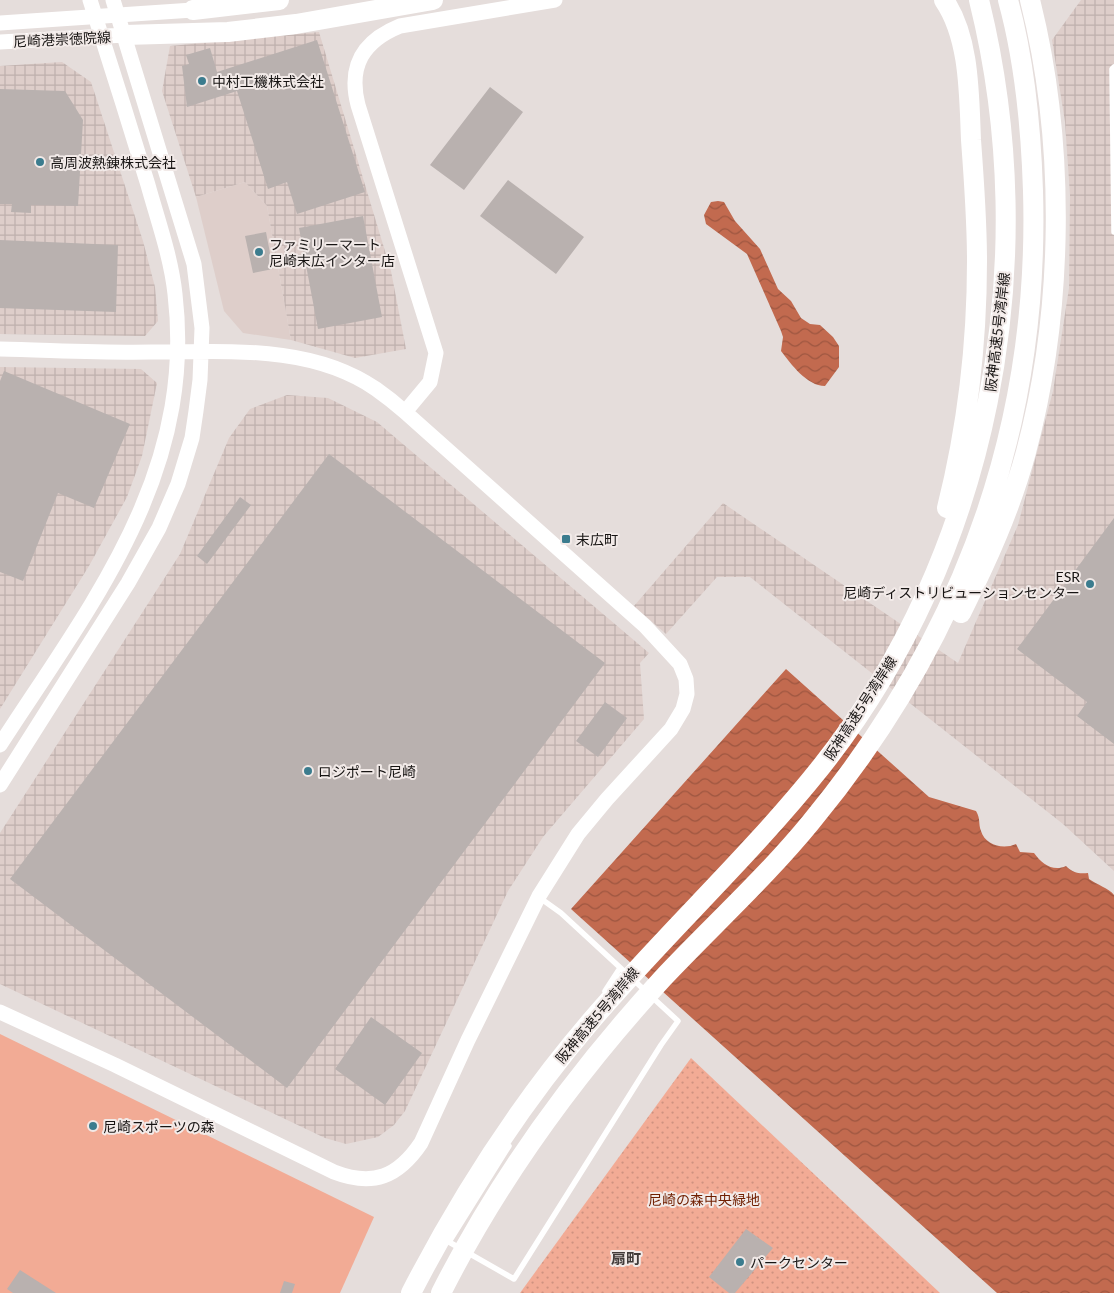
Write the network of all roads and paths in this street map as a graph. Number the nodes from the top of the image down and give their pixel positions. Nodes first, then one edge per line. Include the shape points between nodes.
1 (90, 0) edge
2 (114, 0) edge
3 (223, 0) edge
4 (279, 0) edge
5 (433, 0) edge
6 (555, 0) edge
7 (944, 0) edge
8 (980, 0) edge
9 (1008, 0) edge
10 (1030, 0) edge
11 (193, 10) junction
12 (118, 15) junction
13 (96, 16) junction
14 (0, 23) edge
15 (125, 35) junction
16 (102, 37) junction
17 (0, 42) edge
18 (1114, 67) edge
19 (1114, 232) edge
20 (0, 349) edge
21 (202, 351) junction
22 (179, 352) junction
23 (405, 412) junction
24 (903, 641) junction
25 (0, 745) edge
26 (0, 785) edge
27 (810, 824) junction
28 (539, 896) junction
29 (620, 968) junction
30 (0, 1012) edge
31 (531, 1111) dead end
32 (510, 1144) dead end
33 (411, 1293) edge
34 (441, 1293) edge

1 - 13 street
2 - 12 street
3 - 11 street, 尼崎港崇徳院線
4 - 11 highway
5 - 15 highway via 296,24 228,32
6 - 23 street via 400,26 383,33 362,54 353,87 436,353 430,382
7 - 24 highway via 960,38 967,84 976,225 976,312 967,402 949,501 937,547
8 - 24 highway, 阪神高速5号湾岸線 via 994,68 1006,164 1003,309 988,399 964,495 931,581
9 - 27 highway, 阪神高速5号湾岸線 via 1028,113 1034,217 1027,330 1007,442 972,556 926,654 874,739
10 - 27 highway via 1049,109 1055,208 1050,312 1037,404 1026,452 994,542 935,665 907,710 850,786
11 - 12 street, 尼崎港崇徳院線
12 - 13 street, 尼崎港崇徳院線
12 - 15 street
13 - 14 street, 尼崎港崇徳院線
13 - 16 street
15 - 16 street, 尼崎港崇徳院線
15 - 21 street via 194,264
16 - 17 street, 尼崎港崇徳院線
16 - 22 street via 164,240 175,293
18 - 19 lane
20 - 22 street
21 - 22 street
21 - 23 street via 306,359 365,382
21 - 26 street via 192,438 178,484 159,528 128,583
22 - 25 street via 170,429 140,515 108,576
23 - 28 street via 646,626 680,664 686,679 686,694 678,720 578,834
24 - 33 highway, 阪神高速5号湾岸線 via 823,764 790,804 643,961 537,1089 453,1216
27 - 34 highway, 阪神高速5号湾岸線 via 661,981 582,1073 494,1199
28 - 29 lane
28 - 30 street via 421,1143 410,1160 395,1172 377,1178 349,1178 334,1172 115,1064
29 - 31 lane
29 - 32 lane via 678,1021 514,1279 449,1242

